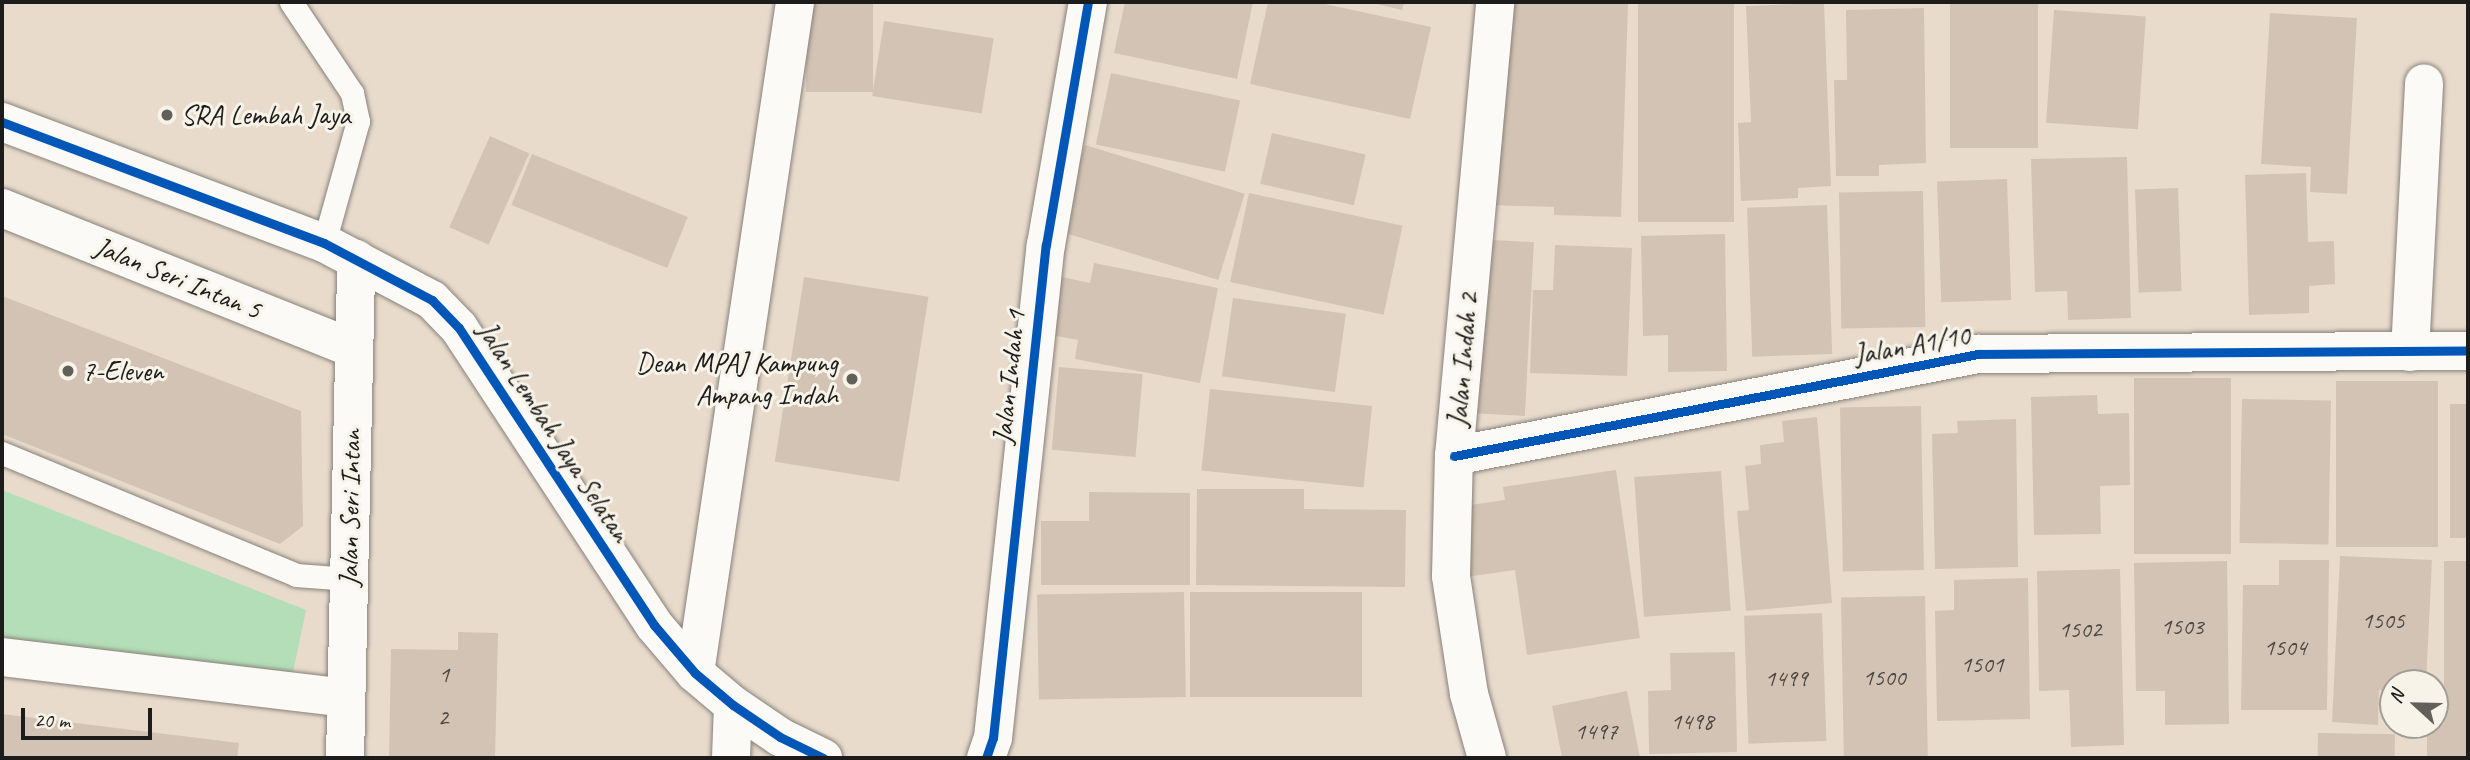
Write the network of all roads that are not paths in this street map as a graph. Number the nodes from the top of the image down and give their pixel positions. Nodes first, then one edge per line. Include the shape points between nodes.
1 (291, 2) edge
2 (795, 2) edge
3 (1088, 2) edge
4 (1495, 2) edge
5 (2424, 83) dead end
6 (2, 122) edge
7 (2, 208) edge
8 (340, 251) junction
9 (354, 349) junction
10 (2468, 351) edge
11 (2410, 352) junction
12 (2, 453) edge
13 (1454, 456) junction
14 (349, 579) junction
15 (2, 657) edge
16 (695, 673) junction
17 (346, 698) junction
18 (733, 705) junction
19 (345, 758) edge
20 (731, 758) edge
21 (823, 758) edge
22 (986, 758) edge
23 (1487, 758) edge

1 - 8 lane via 352,93 358,121
2 - 16 street
3 - 22 street, Jalan Indah 1 via 1046,245 993,738
4 - 13 street, Jalan Indah 2
5 - 11 street
6 - 8 street, Jalan Lembah Jaya Selatan
7 - 9 street, Jalan Seri Intan 5
8 - 9 street, Jalan Seri Intan
8 - 16 street, Jalan Lembah Jaya Selatan via 432,300 459,328 654,625
9 - 14 street, Jalan Seri Intan
10 - 11 street, Jalan A1/10
11 - 13 street, Jalan A1/10 via 1979,355
12 - 14 lane via 296,575
13 - 23 street, Jalan Indah 2 via 1451,576 1469,694
14 - 17 street, Jalan Seri Intan
15 - 17 street
16 - 18 street, Jalan Lembah Jaya Selatan
17 - 19 street, Jalan Seri Intan
18 - 20 street
18 - 21 street, Jalan Lembah Jaya Selatan via 780,737

